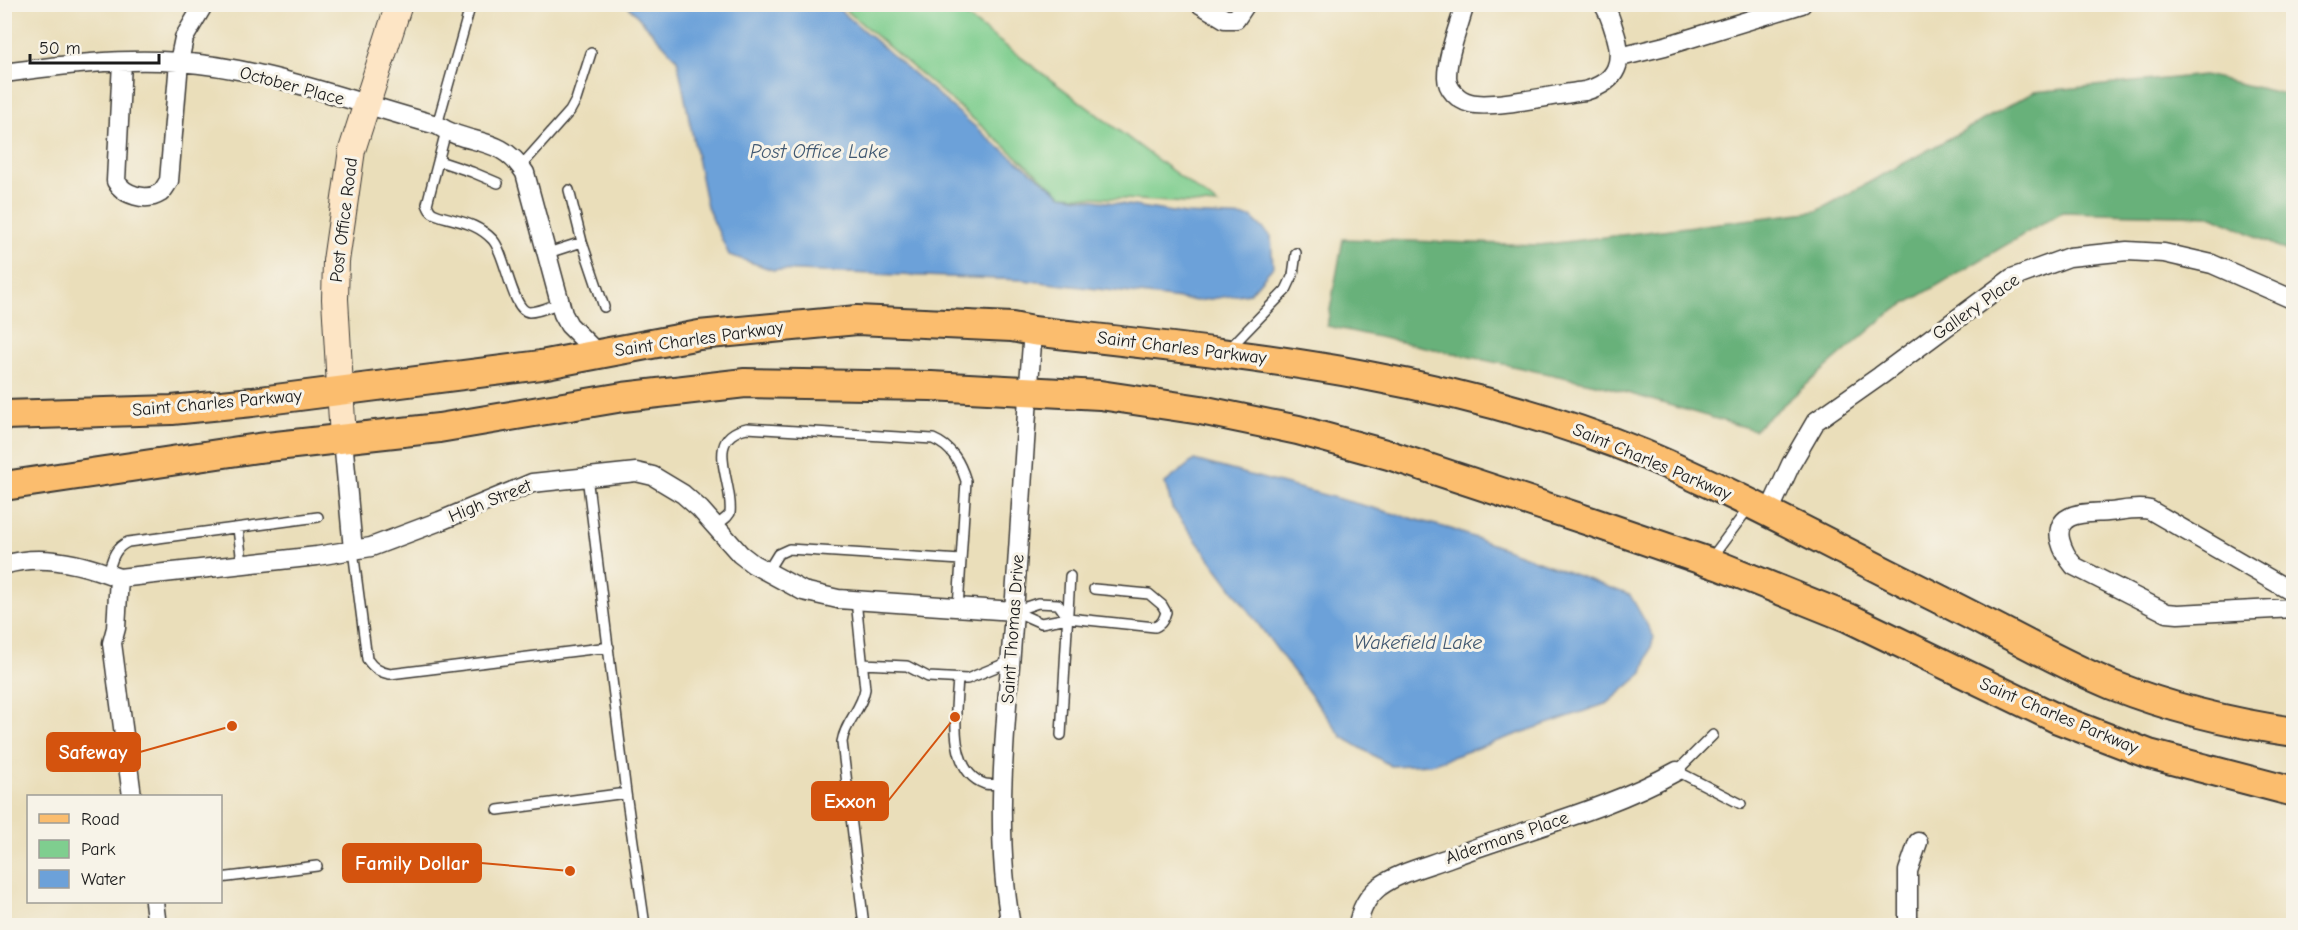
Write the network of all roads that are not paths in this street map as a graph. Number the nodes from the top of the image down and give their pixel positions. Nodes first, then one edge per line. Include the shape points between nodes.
1 (204, 4) edge
2 (399, 4) edge
3 (471, 4) edge
4 (1200, 4) edge
5 (1465, 4) edge
6 (1603, 4) edge
7 (1802, 4) edge
8 (1244, 8) edge
9 (591, 53) dead end
10 (1620, 57) junction
11 (122, 62) junction
12 (179, 62) junction
13 (4, 73) edge
14 (365, 105) junction
15 (442, 128) junction
16 (439, 161) junction
17 (521, 166) junction
18 (498, 183) dead end
19 (568, 190) dead end
20 (582, 242) junction
21 (548, 253) junction
22 (1296, 253) dead end
23 (2294, 300) edge
24 (560, 303) junction
25 (604, 307) dead end
26 (1034, 332) junction
27 (1226, 352) junction
28 (597, 353) junction
29 (1029, 390) junction
30 (341, 391) junction
31 (4, 415) edge
32 (343, 438) junction
33 (587, 476) junction
34 (4, 486) edge
35 (1760, 508) junction
36 (318, 517) dead end
37 (716, 526) junction
38 (238, 528) junction
39 (353, 550) junction
40 (961, 560) junction
41 (1708, 562) junction
42 (242, 564) junction
43 (4, 566) edge
44 (766, 572) junction
45 (113, 576) junction
46 (1070, 576) dead end
47 (1094, 589) dead end
48 (2294, 593) edge
49 (856, 600) junction
50 (958, 608) junction
51 (2294, 608) edge
52 (1014, 611) junction
53 (1068, 618) junction
54 (609, 646) junction
55 (1011, 661) junction
56 (862, 664) junction
57 (958, 679) junction
58 (2294, 732) edge
59 (1061, 735) dead end
60 (1713, 735) dead end
61 (1677, 771) junction
62 (1004, 784) junction
63 (2294, 792) edge
64 (626, 793) junction
65 (132, 795) edge
66 (1741, 804) dead end
67 (498, 810) dead end
68 (1918, 842) dead end
69 (317, 866) dead end
70 (222, 879) edge
71 (154, 903) edge
72 (1007, 925) edge
73 (157, 926) edge
74 (645, 926) edge
75 (864, 926) edge
76 (1358, 926) edge
77 (1908, 926) edge

1 - 12 street via 184,38
2 - 14 street, Post Office Road
3 - 15 lane
4 - 8 street via 1225,19 1236,19
5 - 10 street via 1447,78 1452,91 1471,104 1487,105 1599,87 1615,72
6 - 10 street via 1617,37
7 - 10 street
9 - 17 lane via 570,111
11 - 12 street, October Place
11 - 12 street via 116,181 130,195 152,196 162,192 171,172
11 - 13 street, October Place
12 - 14 street, October Place via 273,79
14 - 15 street, October Place
14 - 30 street, Post Office Road via 352,150 336,261
15 - 16 lane
15 - 17 street, October Place via 503,149
16 - 18 lane
16 - 24 lane via 429,210 464,222 493,240 524,310 531,312
17 - 21 street
19 - 20 lane
20 - 21 lane
20 - 25 lane
21 - 24 street
22 - 27 lane via 1287,290
23 - 35 street, Gallery Place via 2212,264 2164,253 2127,251 2069,257 2012,278 1816,421
24 - 28 street via 569,325
26 - 27 main road, Saint Charles Parkway
26 - 28 main road, Saint Charles Parkway via 1012,327 857,320 699,335
26 - 29 street, Saint Thomas Drive
27 - 35 main road, Saint Charles Parkway via 1340,369 1512,409 1643,455
28 - 30 main road, Saint Charles Parkway via 541,365
29 - 32 main road, Saint Charles Parkway via 745,383 624,397 439,428
29 - 41 main road, Saint Charles Parkway via 1164,404 1298,430 1389,455
29 - 52 street, Saint Thomas Drive
30 - 31 main road, Saint Charles Parkway via 171,410
30 - 32 street, Post Office Road
32 - 34 main road, Saint Charles Parkway via 258,447
32 - 39 street, Post Office Road
33 - 37 street, High Street via 636,472 653,476 683,494
33 - 39 street, High Street via 532,483 430,525
33 - 54 lane
35 - 41 lane
35 - 58 main road, Saint Charles Parkway via 2112,685 2203,714
36 - 38 lane
37 - 40 lane via 730,513 722,448 736,430 933,439 944,443 952,453 966,481
37 - 44 street, High Street via 740,554
38 - 42 lane
38 - 45 lane via 120,545
39 - 42 street, High Street
39 - 54 lane via 367,659 380,672 390,674
40 - 44 lane via 789,549 778,554
40 - 50 lane
41 - 63 main road, Saint Charles Parkway via 1849,618 2058,719 2149,754
42 - 45 street, High Street
43 - 45 street, High Street via 48,560
44 - 49 street, High Street via 803,591
45 - 65 street via 116,628 112,643
46 - 53 lane
47 - 53 lane via 1149,594 1162,604 1164,619 1155,627
48 - 51 street via 2150,510 2075,515 2060,529 2060,542 2074,566 2167,612
49 - 50 street, High Street
49 - 56 lane
50 - 52 street, High Street
52 - 53 lane via 1041,623
52 - 53 lane via 1038,603 1058,604
52 - 55 street, Saint Thomas Drive
53 - 59 lane
54 - 64 lane
55 - 57 lane
55 - 62 street, Saint Thomas Drive
56 - 57 lane via 907,666 928,677
56 - 75 lane via 863,698 842,742
57 - 62 lane via 954,738 963,760 970,775 984,783
60 - 61 lane
61 - 66 lane
61 - 76 street, Aldermans Place via 1596,807 1396,877 1371,895
62 - 72 street, Saint Thomas Drive via 1002,854
64 - 67 lane
64 - 74 lane
68 - 77 street via 1908,871
69 - 70 lane
71 - 73 street

